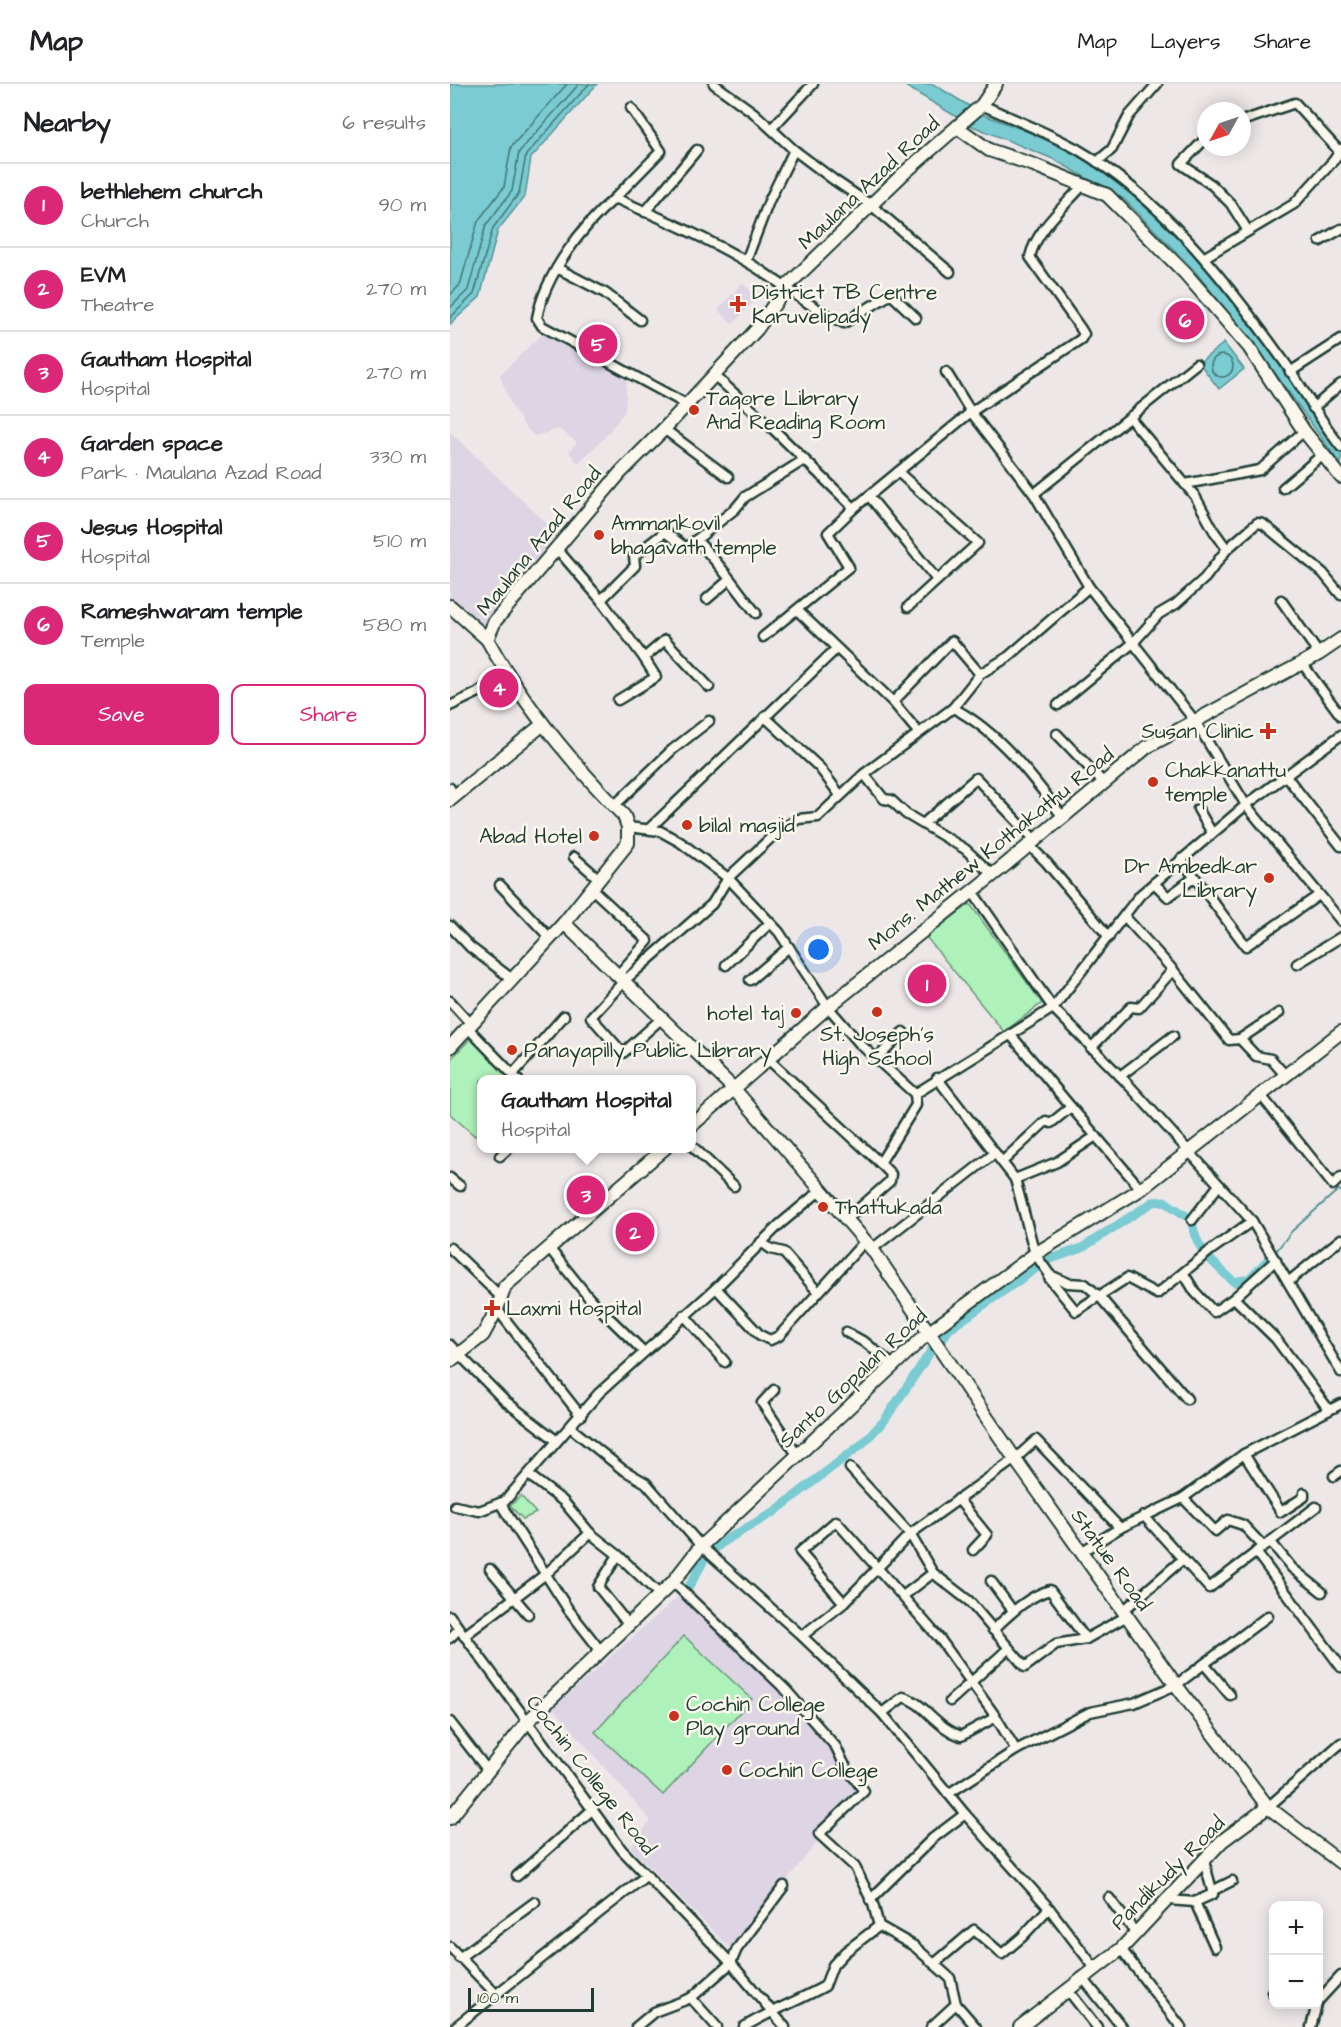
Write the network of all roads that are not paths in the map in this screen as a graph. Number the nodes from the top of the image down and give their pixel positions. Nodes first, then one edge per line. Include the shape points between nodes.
1 (714, 84) edge
2 (813, 84) edge
3 (996, 84) edge
4 (1157, 84) edge
5 (981, 106) junction
6 (631, 108) dead end
7 (1251, 118) edge
8 (960, 124) junction
9 (772, 128) junction
10 (1197, 147) edge
11 (696, 150) dead end
12 (794, 150) junction
13 (1340, 150) edge
14 (1334, 160) junction
15 (1097, 162) junction
16 (1341, 169) edge
17 (1083, 185) junction
18 (615, 198) junction
19 (872, 205) junction
20 (645, 212) junction
21 (1341, 229) edge
22 (1248, 231) junction
23 (1320, 242) dead end
24 (1205, 257) junction
25 (746, 261) junction
26 (557, 268) junction
27 (950, 272) dead end
28 (788, 286) junction
29 (916, 318) dead end
30 (640, 320) dead end
31 (1341, 339) edge
32 (1196, 364) dead end
33 (946, 372) dead end
34 (1290, 372) junction
35 (715, 376) junction
36 (1341, 384) edge
37 (686, 404) junction
38 (1313, 408) junction
39 (971, 412) junction
40 (1131, 419) junction
41 (664, 429) junction
42 (1304, 431) junction
43 (1341, 447) edge
44 (1322, 455) junction
45 (804, 460) junction
46 (898, 472) junction
47 (728, 477) dead end
48 (1341, 477) edge
49 (1185, 484) junction
50 (1283, 488) dead end
51 (1034, 494) junction
52 (869, 496) junction
53 (854, 508) junction
54 (696, 540) junction
55 (557, 549) junction
56 (1227, 549) junction
57 (729, 580) junction
58 (938, 580) junction
59 (1089, 587) junction
60 (1341, 596) edge
61 (707, 599) dead end
62 (601, 600) junction
63 (1281, 600) dead end
64 (450, 606) edge
65 (908, 607) dead end
66 (797, 610) junction
67 (756, 613) dead end
68 (763, 637) dead end
69 (487, 639) junction
70 (1341, 639) edge
71 (1133, 643) junction
72 (836, 649) junction
73 (1319, 654) junction
74 (644, 658) junction
75 (1302, 663) junction
76 (506, 673) junction
77 (980, 675) junction
78 (709, 687) dead end
79 (618, 700) dead end
80 (893, 702) junction
81 (1058, 705) dead end
82 (450, 706) edge
83 (953, 708) junction
84 (1341, 716) edge
85 (765, 717) junction
86 (709, 721) dead end
87 (1195, 721) junction
88 (542, 725) junction
89 (918, 732) junction
90 (1057, 734) dead end
91 (1341, 735) edge
92 (864, 774) junction
93 (1286, 776) junction
94 (1103, 782) junction
95 (451, 794) edge
96 (840, 795) junction
97 (1246, 805) junction
98 (614, 806) junction
99 (1198, 809) dead end
100 (1062, 816) junction
101 (924, 823) junction
102 (628, 827) junction
103 (650, 828) junction
104 (1212, 833) junction
105 (1031, 841) junction
106 (1341, 846) edge
107 (574, 857) dead end
108 (1181, 859) junction
109 (993, 875) junction
110 (1195, 877) junction
111 (728, 878) junction
112 (1154, 883) junction
113 (595, 884) junction
114 (500, 885) dead end
115 (972, 891) junction
116 (1319, 895) junction
117 (1125, 916) junction
118 (1341, 921) edge
119 (564, 923) junction
120 (770, 923) junction
121 (450, 926) edge
122 (1109, 937) junction
123 (1341, 937) edge
124 (550, 938) junction
125 (789, 947) junction
126 (1297, 964) dead end
127 (726, 965) dead end
128 (1173, 970) junction
129 (621, 978) junction
130 (512, 980) junction
131 (750, 980) dead end
132 (450, 1001) edge
133 (828, 1007) junction
134 (1053, 1008) junction
135 (1279, 1013) dead end
136 (564, 1016) dead end
137 (662, 1018) junction
138 (469, 1026) junction
139 (903, 1032) dead end
140 (1341, 1032) edge
141 (1010, 1034) junction
142 (1173, 1036) dead end
143 (1240, 1039) junction
144 (450, 1047) edge
145 (1091, 1048) junction
146 (768, 1059) junction
147 (876, 1059) junction
148 (514, 1075) edge
149 (518, 1075) edge
150 (1285, 1075) junction
151 (1120, 1076) junction
152 (937, 1078) junction
153 (734, 1089) junction
154 (915, 1094) junction
155 (1260, 1094) junction
156 (1071, 1107) junction
157 (696, 1122) edge
158 (1096, 1136) junction
159 (696, 1150) edge
160 (1188, 1150) junction
161 (503, 1153) edge
162 (660, 1153) edge
163 (994, 1153) junction
164 (500, 1156) dead end
165 (1002, 1162) junction
166 (880, 1164) junction
167 (450, 1178) edge
168 (1341, 1178) edge
169 (1015, 1179) junction
170 (1219, 1185) junction
171 (460, 1186) dead end
172 (734, 1186) dead end
173 (822, 1189) junction
174 (1141, 1189) junction
175 (847, 1219) junction
176 (1192, 1220) dead end
177 (1252, 1221) junction
178 (1341, 1239) edge
179 (761, 1242) junction
180 (869, 1245) junction
181 (450, 1248) edge
182 (549, 1248) junction
183 (1276, 1260) junction
184 (1040, 1261) junction
185 (1184, 1274) junction
186 (1049, 1278) dead end
187 (1288, 1282) junction
188 (716, 1288) junction
189 (818, 1292) junction
190 (500, 1296) junction
191 (1099, 1296) junction
192 (1234, 1298) junction
193 (497, 1309) junction
194 (684, 1315) junction
195 (846, 1332) dead end
196 (928, 1333) junction
197 (643, 1351) junction
198 (453, 1353) edge
199 (725, 1362) dead end
200 (894, 1366) junction
201 (1341, 1371) edge
202 (774, 1390) dead end
203 (1187, 1399) dead end
204 (1341, 1404) edge
205 (1329, 1410) junction
206 (581, 1416) junction
207 (571, 1428) junction
208 (557, 1441) junction
209 (1244, 1454) junction
210 (798, 1456) junction
211 (1015, 1459) junction
212 (850, 1467) dead end
213 (530, 1476) junction
214 (1304, 1493) dead end
215 (1183, 1498) junction
216 (958, 1499) junction
217 (500, 1503) junction
218 (454, 1506) dead end
219 (1316, 1507) dead end
220 (1144, 1516) junction
221 (1120, 1528) junction
222 (590, 1533) junction
223 (910, 1534) junction
224 (701, 1546) junction
225 (1263, 1547) junction
226 (974, 1550) dead end
227 (1081, 1552) junction
228 (618, 1555) junction
229 (1183, 1559) junction
230 (876, 1567) junction
231 (489, 1569) dead end
232 (547, 1573) junction
233 (933, 1573) junction
234 (991, 1581) dead end
235 (673, 1582) junction
236 (1322, 1593) dead end
237 (660, 1594) junction
238 (903, 1596) junction
239 (514, 1598) junction
240 (844, 1603) junction
241 (1013, 1611) junction
242 (528, 1614) dead end
243 (1125, 1614) junction
244 (450, 1616) edge
245 (1268, 1616) dead end
246 (628, 1624) junction
247 (993, 1630) junction
248 (462, 1632) junction
249 (802, 1636) junction
250 (450, 1638) edge
251 (1086, 1639) junction
252 (1008, 1649) junction
253 (600, 1650) junction
254 (1204, 1664) junction
255 (1341, 1667) edge
256 (971, 1681) junction
257 (1176, 1685) junction
258 (1230, 1695) dead end
259 (951, 1701) dead end
260 (882, 1713) junction
261 (996, 1717) junction
262 (450, 1722) edge
263 (527, 1722) junction
264 (1341, 1743) edge
265 (1016, 1750) junction
266 (489, 1772) junction
267 (948, 1794) junction
268 (1268, 1807) junction
269 (593, 1809) junction
270 (965, 1814) junction
271 (450, 1818) edge
272 (1339, 1859) edge
273 (1204, 1861) junction
274 (647, 1875) junction
275 (517, 1876) dead end
276 (1232, 1881) dead end
277 (784, 1886) dead end
278 (1212, 1891) junction
279 (1108, 1898) dead end
280 (870, 1900) junction
281 (1168, 1900) junction
282 (535, 1902) dead end
283 (1195, 1902) junction
284 (1048, 1908) junction
285 (879, 1926) junction
286 (1135, 1932) junction
287 (450, 1947) edge
288 (1215, 1947) dead end
289 (1121, 1949) junction
290 (459, 1958) junction
291 (731, 1963) junction
292 (934, 1964) junction
293 (1094, 1967) junction
294 (1341, 1976) edge
295 (1082, 1977) junction
296 (1067, 1989) junction
297 (495, 1993) junction
298 (1323, 1997) edge
299 (691, 1998) junction
300 (956, 2004) junction
301 (1316, 2009) edge
302 (771, 2010) junction
303 (1028, 2025) edge
304 (455, 2027) edge
305 (636, 2027) edge
306 (717, 2027) edge
307 (744, 2027) edge
308 (785, 2027) edge
309 (931, 2027) edge
310 (976, 2027) edge
311 (1097, 2027) edge
312 (1122, 2027) edge
313 (1181, 2027) edge
314 (1311, 2027) edge

1 - 9 street
2 - 9 street
3 - 5 main road, Maulana Azad Road
4 - 15 street via 1129,116 1112,149
5 - 8 main road, Maulana Azad Road
5 - 15 street via 1075,148
6 - 18 street via 661,151
7 - 13 street via 1295,103
8 - 17 main road via 988,150
8 - 19 main road, Maulana Azad Road
9 - 12 street
10 - 22 street via 1181,164 1212,184
11 - 20 street
12 - 19 street
12 - 25 street
13 - 14 street
14 - 16 street
14 - 22 street via 1294,204
15 - 24 street via 1136,191
17 - 39 street via 1047,226 1030,257 1084,334
17 - 42 main road via 1107,195 1205,295 1249,347
18 - 20 street
18 - 26 street
19 - 27 street
19 - 28 main road, Maulana Azad Road
20 - 25 street
21 - 23 street
22 - 24 street
24 - 34 street
25 - 28 street
26 - 30 street via 605,293
26 - 37 street via 538,308 537,318 542,326
28 - 29 street via 824,314 844,323 891,294
28 - 35 main road, Maulana Azad Road via 757,329
31 - 34 street
32 - 40 street
33 - 39 street
34 - 38 street
35 - 37 main road, Maulana Azad Road
35 - 45 street
36 - 38 street
37 - 41 main road, Maulana Azad Road
38 - 43 street
39 - 46 street
39 - 51 street
40 - 49 street
40 - 51 street
41 - 47 street
41 - 55 main road, Maulana Azad Road via 621,471
42 - 44 main road
42 - 49 street via 1260,470
44 - 48 main road
44 - 50 street
45 - 53 street
45 - 54 street via 745,497
46 - 52 street
46 - 58 street via 978,543
49 - 56 street
51 - 59 street
52 - 53 street
52 - 58 street
53 - 66 street via 828,533 849,567
54 - 57 street via 718,561
54 - 62 street via 686,548 665,531 634,556 635,566
55 - 62 street
55 - 69 main road, Maulana Azad Road via 495,621
56 - 60 street via 1257,523 1263,524 1323,573
56 - 71 street via 1205,578 1159,614
57 - 61 street
57 - 67 street
58 - 65 street
59 - 71 street
59 - 77 street via 1008,657
62 - 74 street
63 - 73 street
64 - 69 main road
66 - 68 street
66 - 72 street
69 - 76 main road, Maulana Azad Road
70 - 73 main road, Mons. Mathew Kothakathu Road
71 - 81 street
71 - 87 street
72 - 80 street
72 - 85 street
73 - 75 main road, Mons. Mathew Kothakathu Road
74 - 78 street via 665,640
74 - 79 street via 656,677
75 - 84 street
75 - 87 main road, Mons. Mathew Kothakathu Road
76 - 82 street
76 - 88 main road, Maulana Azad Road
77 - 80 street via 952,641
77 - 83 street
80 - 89 street
83 - 89 street
83 - 100 street via 972,717 998,740
85 - 96 street via 819,767
85 - 103 street
86 - 98 street via 672,750
87 - 94 main road, Mons. Mathew Kothakathu Road via 1147,747
87 - 97 street
88 - 95 main road
88 - 98 main road, Maulana Azad Road
89 - 92 street
90 - 94 street
91 - 93 street
92 - 96 street
92 - 101 street via 884,799
93 - 97 street
93 - 106 street
94 - 100 main road, Mons. Mathew Kothakathu Road
96 - 111 street via 818,817 798,819 777,832
97 - 104 street
97 - 116 street
98 - 102 main road, Maulana Azad Road
99 - 104 street
100 - 105 main road, Mons. Mathew Kothakathu Road
101 - 105 street via 976,778
101 - 109 street via 965,849
102 - 103 street
102 - 113 main road via 628,843
103 - 111 street via 680,842
104 - 108 street
105 - 109 main road, Mons. Mathew Kothakathu Road
105 - 122 street
107 - 113 street
108 - 110 street
108 - 112 street
109 - 115 main road, Mons. Mathew Kothakathu Road
110 - 112 street via 1168,897
110 - 116 street via 1246,946
111 - 120 street
111 - 129 street via 712,904
112 - 117 street
113 - 119 main road
113 - 129 street via 648,940
114 - 124 street
115 - 133 main road, Mons. Mathew Kothakathu Road
115 - 134 street
116 - 118 street
117 - 122 street
117 - 128 street
119 - 124 main road
119 - 129 main road, Statue Road
120 - 125 street
120 - 127 street
121 - 130 street via 470,948
122 - 134 street
123 - 126 street
124 - 130 main road
125 - 131 street
125 - 133 street
128 - 143 street via 1229,1040
128 - 145 street via 1147,1001 1138,1008 1131,1007
129 - 137 main road, Statue Road
129 - 137 street via 591,1017 623,1053
130 - 138 main road
132 - 138 street
133 - 146 main road, Mons. Mathew Kothakathu Road
133 - 147 street
134 - 141 street
134 - 145 street
135 - 143 street
136 - 149 street
137 - 153 main road, Statue Road
138 - 144 main road
138 - 148 street
139 - 147 street
140 - 150 main road, Santo Gopalan Road
141 - 152 street
141 - 156 street
142 - 151 street
143 - 150 street via 1256,1056 1270,1059
145 - 151 street
146 - 153 main road, Mons. Mathew Kothakathu Road
146 - 166 street
147 - 154 street
150 - 155 main road, Santo Gopalan Road
151 - 160 street
152 - 154 street
152 - 163 street
153 - 157 main road, Mons. Mathew Kothakathu Road
153 - 173 main road, Statue Road
154 - 166 street via 916,1105
155 - 160 main road, Santo Gopalan Road
155 - 168 street via 1333,1185
156 - 158 street
156 - 165 street via 1051,1123 1046,1121
158 - 169 street via 1056,1162
158 - 174 street
159 - 172 street
160 - 170 street
160 - 174 main road, Santo Gopalan Road
161 - 164 street
162 - 182 main road
163 - 165 street
163 - 180 street
165 - 169 street
166 - 175 street via 891,1174 890,1181
167 - 171 street
169 - 184 street
170 - 176 street
170 - 177 street
173 - 175 main road, Statue Road
173 - 179 street
174 - 184 main road, Santo Gopalan Road
175 - 180 main road, Statue Road
177 - 183 street
177 - 185 street
178 - 187 street
179 - 188 street
179 - 189 street via 783,1252
180 - 189 street
180 - 196 main road, Statue Road
181 - 190 street
182 - 190 main road via 505,1286
182 - 197 street via 590,1299
183 - 187 street
183 - 192 street
184 - 191 street via 1050,1275 1068,1283 1084,1284
184 - 196 main road, Santo Gopalan Road
185 - 191 street via 1157,1294 1127,1278
185 - 192 street via 1214,1312
186 - 191 street via 1076,1311
187 - 201 street
188 - 189 street via 760,1335 770,1340 779,1336
188 - 194 street
190 - 193 main road
191 - 203 street
192 - 205 street via 1276,1339
193 - 198 main road via 483,1335
193 - 206 street
194 - 197 street
194 - 199 street
195 - 200 street
196 - 200 main road, Santo Gopalan Road
196 - 211 main road, Statue Road
197 - 206 street
198 - 208 street
200 - 210 main road, Santo Gopalan Road
202 - 210 street via 762,1403
204 - 205 street
205 - 209 street
206 - 207 street
207 - 208 street
207 - 224 street via 646,1483
208 - 213 street
209 - 214 street via 1281,1512 1304,1497
209 - 215 street
210 - 224 main road, Santo Gopalan Road
211 - 216 street
211 - 221 street via 1036,1440
211 - 227 main road, Statue Road
212 - 223 street
213 - 217 street
213 - 222 street via 563,1501
215 - 220 street
215 - 225 street via 1215,1531 1228,1520 1236,1522
216 - 223 street
216 - 226 street via 987,1535
217 - 218 street via 479,1511
217 - 232 street
219 - 225 street
220 - 221 street
220 - 229 street
221 - 227 street
222 - 228 street
222 - 232 street
223 - 230 street
223 - 233 street
224 - 235 main road, Santo Gopalan Road
224 - 249 street
225 - 229 street via 1209,1588
225 - 236 street
225 - 255 street
227 - 243 main road, Statue Road
228 - 237 street
228 - 246 street via 598,1587
229 - 243 street
230 - 238 street
230 - 240 street
230 - 240 street via 836,1521 800,1552
231 - 239 street
232 - 239 street
232 - 253 street via 568,1609
233 - 238 street
233 - 247 street via 969,1601
234 - 241 street
235 - 237 main road, Santo Gopalan Road
235 - 280 street via 786,1690 836,1747 864,1791 819,1834 855,1867
237 - 246 main road, Santo Gopalan Road
238 - 256 street
239 - 242 street
239 - 248 street
240 - 249 street
241 - 247 street
241 - 251 street via 1050,1590
243 - 251 street
243 - 257 main road, Statue Road
244 - 248 street, Cochin College Road
245 - 254 street
246 - 253 main road, Santo Gopalan Road
247 - 252 street
248 - 250 street
248 - 263 street, Cochin College Road
249 - 260 street
251 - 252 street via 1056,1644 1025,1667
252 - 256 street
253 - 263 main road, Santo Gopalan Road
254 - 257 street
254 - 258 street
256 - 259 street
256 - 261 street
257 - 265 street via 1134,1703 1090,1712
257 - 268 main road, Statue Road
260 - 261 street via 903,1696 947,1731 961,1736
260 - 267 street
261 - 265 street
262 - 266 street
263 - 266 main road, Santo Gopalan Road
263 - 269 street, Cochin College Road
264 - 268 street, Pandikudy Road
265 - 267 street
266 - 271 main road, Santo Gopalan Road
267 - 270 street
268 - 272 main road, Statue Road
268 - 273 main road, Pandikudy Road via 1222,1841
269 - 274 street, Cochin College Road via 622,1850
269 - 275 street
270 - 280 street via 932,1839
270 - 284 street
273 - 278 street
273 - 281 main road, Pandikudy Road
274 - 291 street, Cochin College Road
274 - 297 street
276 - 278 street
277 - 291 street
278 - 283 street via 1213,1894
279 - 286 street
280 - 285 street
281 - 283 street
281 - 286 main road, Pandikudy Road
282 - 290 street
283 - 288 street
284 - 292 street via 1002,1954 974,1930
284 - 293 street
285 - 292 street via 914,1946
285 - 302 street via 833,1965 825,1986
286 - 289 main road, Pandikudy Road
287 - 290 street
289 - 293 main road, Pandikudy Road
289 - 313 street
290 - 297 street
291 - 299 street
291 - 302 street, Cochin College Road
292 - 300 street via 950,1978
293 - 295 main road, Pandikudy Road
294 - 298 street
295 - 296 main road, Pandikudy Road
295 - 312 street
296 - 303 main road, Pandikudy Road
296 - 311 street
297 - 304 street
299 - 305 street via 654,2012
299 - 306 street
300 - 309 street
300 - 310 street
301 - 314 street
302 - 307 street
302 - 308 street, Cochin College Road

